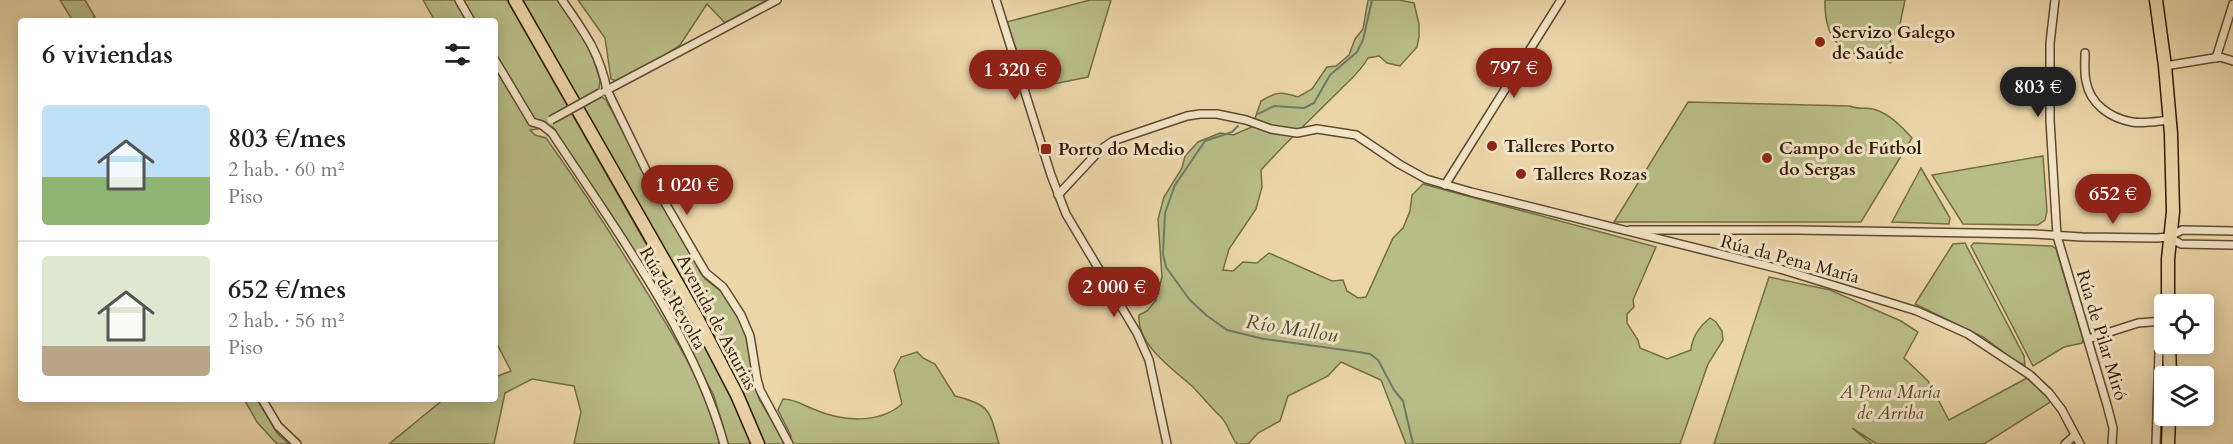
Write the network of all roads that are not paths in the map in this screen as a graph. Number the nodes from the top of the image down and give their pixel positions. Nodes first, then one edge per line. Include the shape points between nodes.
1 (459, 0) edge
2 (515, 0) edge
3 (562, 0) edge
4 (777, 0) edge
5 (996, 0) edge
6 (1561, 0) edge
7 (2055, 0) edge
8 (2156, 0) edge
9 (2233, 4) edge
10 (469, 18) edge
11 (2085, 53) dead end
12 (2216, 58) junction
13 (2233, 61) edge
14 (498, 65) edge
15 (2165, 66) junction
16 (603, 92) junction
17 (2170, 120) junction
18 (543, 125) junction
19 (1445, 184) junction
20 (1058, 195) junction
21 (2233, 231) edge
22 (1628, 232) junction
23 (2057, 236) junction
24 (2169, 237) junction
25 (2233, 245) edge
26 (2169, 294) edge
27 (2154, 322) edge
28 (2088, 339) junction
29 (2160, 354) edge
30 (264, 402) edge
31 (2169, 426) edge
32 (2074, 436) junction
33 (297, 444) edge
34 (724, 444) edge
35 (758, 444) edge
36 (789, 444) edge
37 (1167, 444) edge
38 (2065, 444) edge
39 (2080, 444) edge
40 (2112, 444) edge
41 (2156, 444) edge
42 (2168, 444) edge

1 - 10 street
2 - 35 main road, Avenida de Asturias via 697,318
3 - 16 street via 592,44 603,72
4 - 16 street
5 - 20 street
6 - 19 street
7 - 23 street, Rúa de Pilar Miró via 2050,43 2050,120
8 - 15 main road
9 - 12 street
11 - 17 street via 2088,90 2103,111 2131,122
12 - 13 street
12 - 15 street
14 - 18 street, Rúa da Revolta via 532,122
15 - 17 main road
16 - 18 street, bridge
16 - 36 street via 706,273 723,286 741,315 750,336 760,390
17 - 24 main road via 2173,212
18 - 34 street, Rúa da Revolta via 552,133 659,299 705,388
19 - 20 street, Rúa da Pena María via 1426,179 1356,135 1317,129 1298,133 1217,114 1200,114 1113,141
19 - 22 street, Rúa da Pena María
20 - 37 street via 1149,360
21 - 24 street via 2182,230
22 - 23 street via 1797,230
22 - 32 street, Rúa da Pena María via 1780,269 1917,311 1958,329 2030,375 2062,410
23 - 24 street
23 - 28 street, Rúa de Pilar Miró
24 - 25 street via 2181,244
24 - 26 main road
27 - 28 street
28 - 40 street, Rúa de Pilar Miró via 2113,428
29 - 41 street
30 - 33 street via 278,426
31 - 42 main road
32 - 38 street
32 - 39 street, Rúa da Pena María

